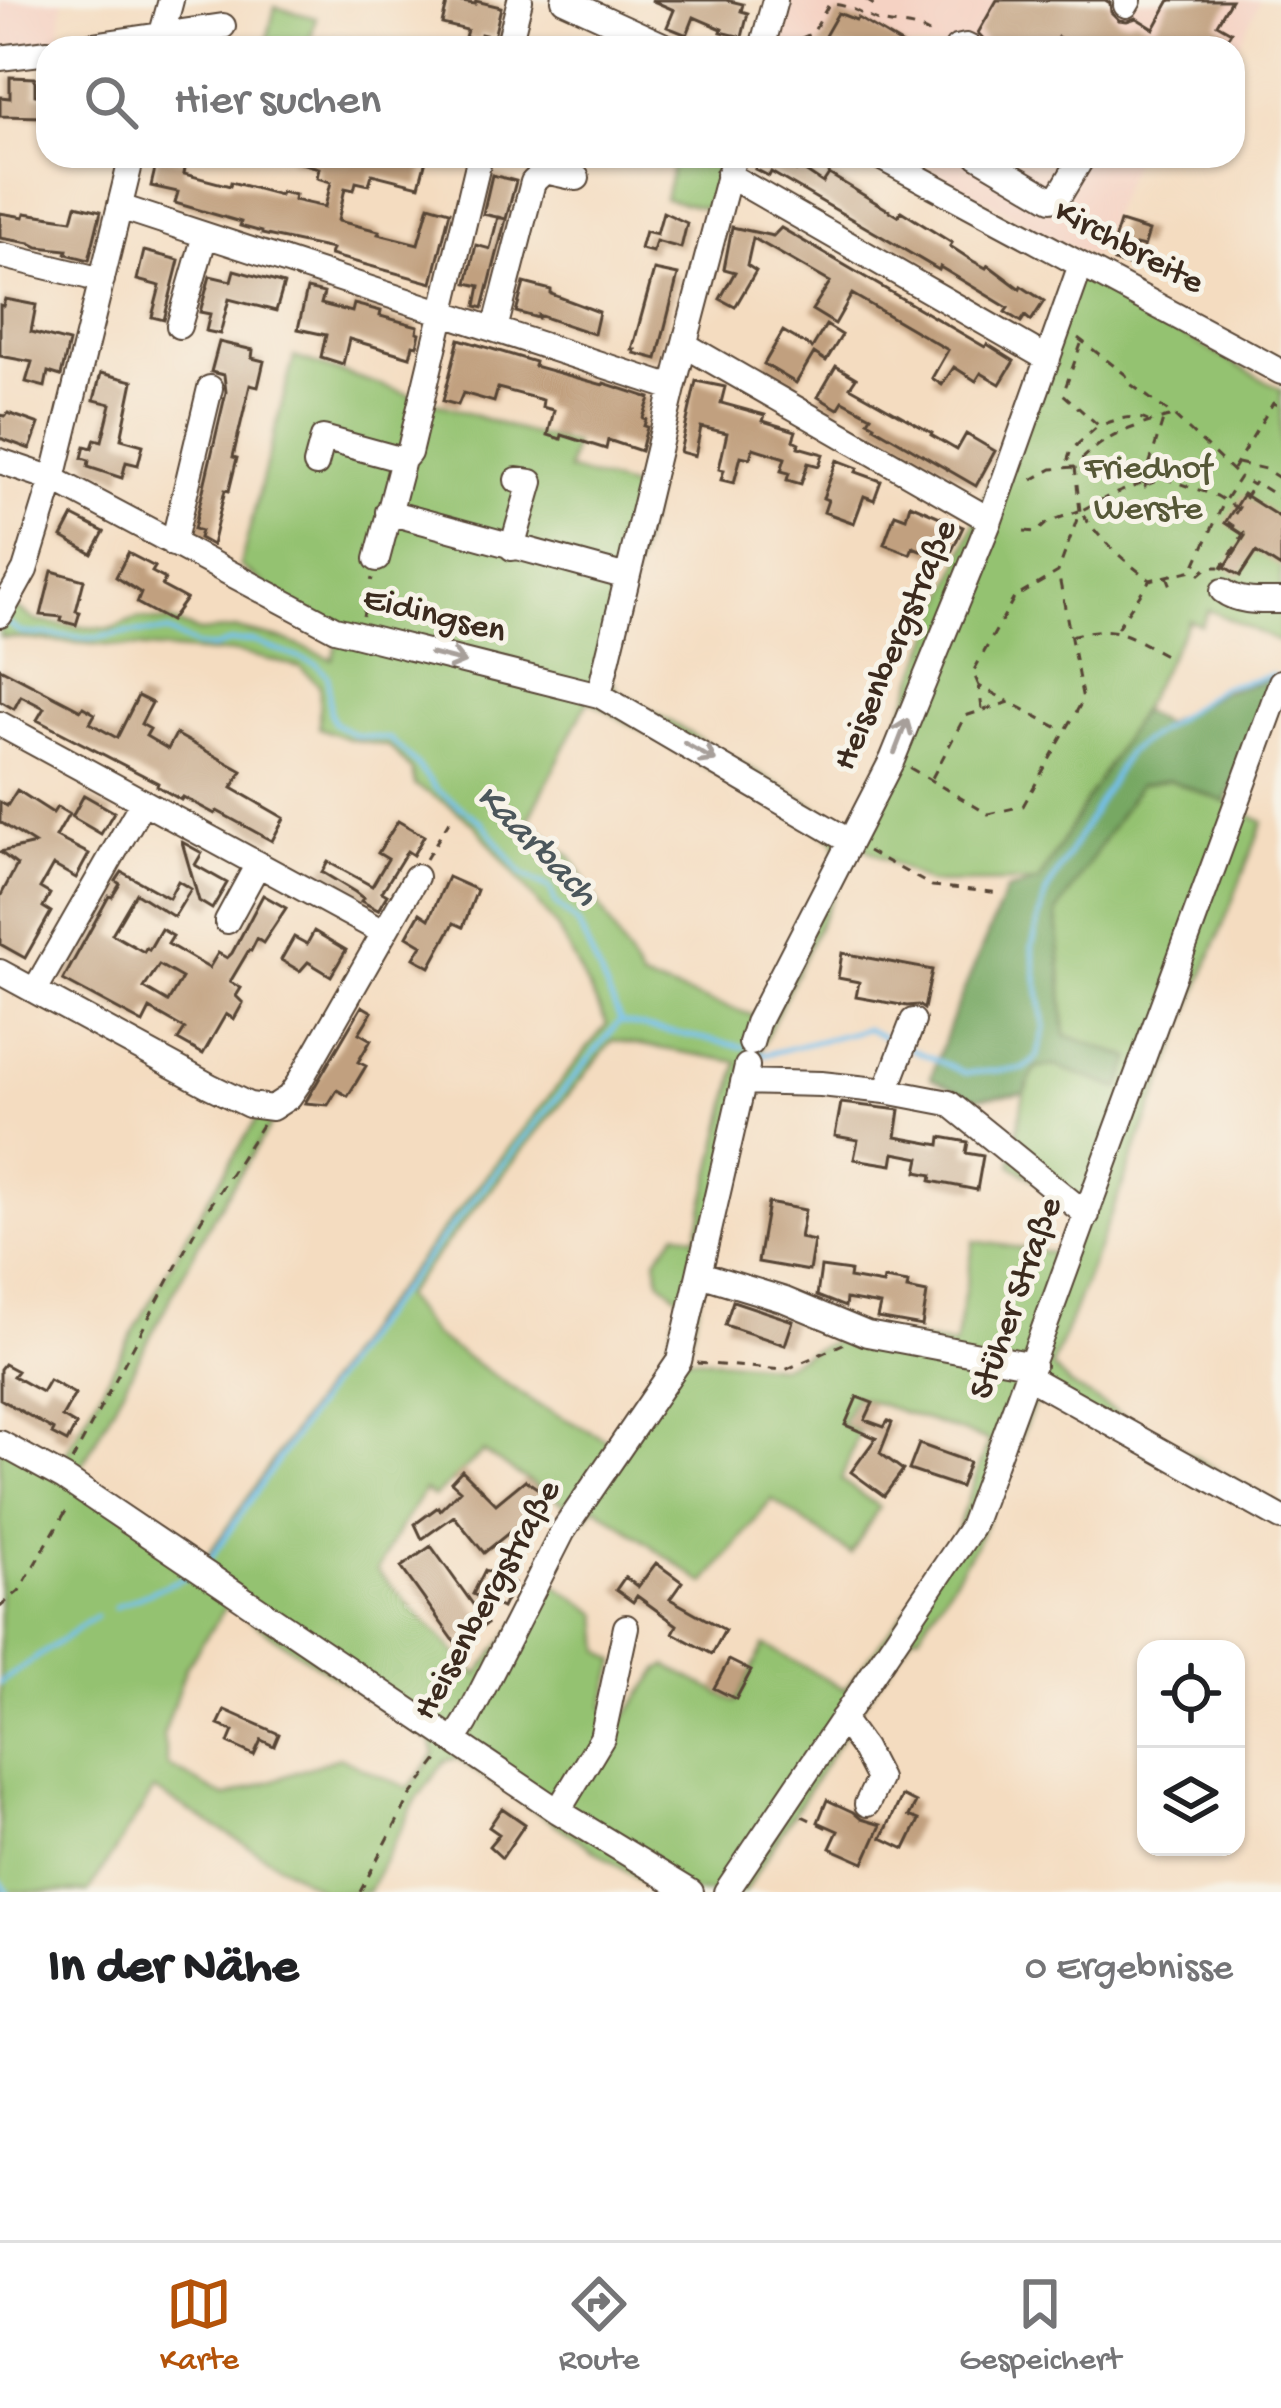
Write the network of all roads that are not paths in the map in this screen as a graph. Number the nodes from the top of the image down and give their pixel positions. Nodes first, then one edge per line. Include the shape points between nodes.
1 (171, 0) edge
2 (520, 0) edge
3 (564, 0) edge
4 (775, 0) edge
5 (594, 7) edge
6 (223, 26) dead end
7 (161, 36) edge
8 (183, 36) edge
9 (511, 36) edge
10 (647, 36) edge
11 (765, 36) edge
12 (36, 54) edge
13 (0, 58) edge
14 (129, 168) edge
15 (477, 168) edge
16 (730, 168) edge
17 (734, 168) edge
18 (900, 168) edge
19 (998, 168) edge
20 (1076, 168) edge
21 (577, 178) dead end
22 (120, 208) junction
23 (206, 235) junction
24 (0, 254) edge
25 (1083, 266) junction
26 (102, 280) junction
27 (442, 312) junction
28 (179, 326) dead end
29 (495, 329) junction
30 (685, 345) junction
31 (1048, 359) junction
32 (1281, 372) edge
33 (210, 388) dead end
34 (673, 388) junction
35 (403, 460) junction
36 (0, 461) edge
37 (316, 464) dead end
38 (53, 479) junction
39 (517, 480) dead end
40 (388, 512) junction
41 (990, 520) junction
42 (173, 544) junction
43 (512, 548) junction
44 (376, 559) road end
45 (627, 578) junction
46 (1228, 579) road end
47 (1281, 601) edge
48 (3, 610) edge
49 (1279, 685) edge
50 (598, 695) junction
51 (0, 724) edge
52 (142, 803) junction
53 (849, 841) junction
54 (258, 864) junction
55 (416, 877) road end
56 (227, 921) dead end
57 (382, 932) junction
58 (0, 972) edge
59 (35, 990) junction
60 (906, 1037) dead end
61 (747, 1064) junction
62 (886, 1091) junction
63 (1087, 1214) junction
64 (700, 1274) junction
65 (1030, 1371) junction
66 (0, 1443) edge
67 (1281, 1518) edge
68 (626, 1627) dead end
69 (842, 1719) junction
70 (454, 1741) junction
71 (867, 1804) dead end
72 (558, 1811) junction
73 (691, 1892) edge
74 (725, 1892) edge

1 - 7 street
2 - 9 street
3 - 5 street
4 - 11 street
5 - 10 street
6 - 8 street
12 - 13 street
14 - 22 street
15 - 27 street
16 - 30 street
17 - 31 street
18 - 25 street, Kirchbreite
19 - 20 street via 1051,199
21 - 29 street via 545,171 533,182
22 - 23 street
22 - 26 street
23 - 27 street
23 - 28 street
24 - 26 street
25 - 31 street, Heisenbergstraße
25 - 32 street, Kirchbreite
26 - 38 street
27 - 29 street
27 - 35 street
29 - 34 street
30 - 34 street
30 - 41 street
31 - 41 street, Heisenbergstraße
33 - 42 street
34 - 45 street
35 - 37 street via 323,438
35 - 40 street
36 - 38 street, Eidingsen
38 - 42 street, Eidingsen
38 - 48 street via 25,570
39 - 43 street via 531,482
40 - 43 street
40 - 44 street
53 -> 41 street, Heisenbergstraße via 892,760
42 -> 50 street, Eidingsen via 347,632
43 - 45 street
45 - 50 street
46 - 47 street via 1228,595
49 - 63 street, Stüher Straße
50 -> 53 street, Eidingsen
51 - 52 street
52 - 54 street
52 - 59 street
53 - 61 street, Heisenbergstraße via 758,1023
54 - 56 street
54 - 57 street
55 - 57 street
57 - 59 street via 298,1084 272,1108 249,1105
58 - 59 street
60 - 62 street
61 - 62 street
61 - 64 street, Heisenbergstraße
62 - 63 street via 949,1103
63 - 65 street, Stüher Straße
64 - 65 street via 867,1334
64 - 70 street, Heisenbergstraße via 679,1361 563,1532
65 - 67 street
65 - 69 street, Stüher Straße via 964,1539
66 - 70 street
68 - 72 street via 602,1738
69 - 71 street via 879,1779
69 - 74 street, Stüher Straße
70 - 72 street
72 - 73 street

